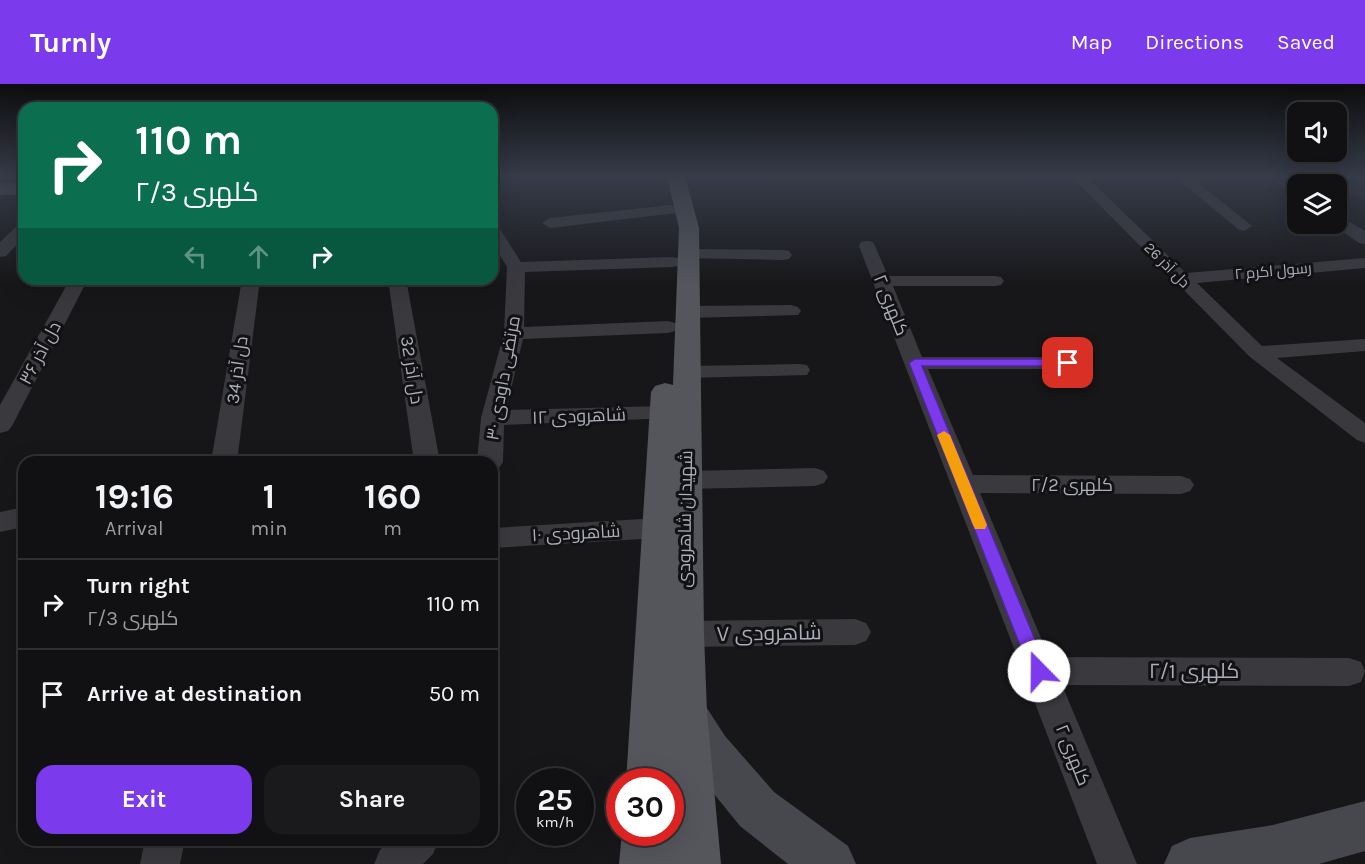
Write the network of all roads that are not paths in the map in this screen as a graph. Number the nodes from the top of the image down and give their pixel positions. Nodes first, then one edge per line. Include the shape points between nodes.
1 (649, 212) edge
2 (671, 212) edge
3 (686, 212) edge
4 (1114, 212) edge
5 (1227, 212) edge
6 (550, 223) dead end
7 (1244, 226) dead end
8 (1347, 227) edge
9 (18, 234) edge
10 (498, 238) edge
11 (1365, 239) edge
12 (867, 246) dead end
13 (1, 251) edge
14 (783, 255) dead end
15 (681, 258) junction
16 (1365, 263) edge
17 (516, 267) junction
18 (1181, 279) junction
19 (881, 281) junction
20 (995, 281) dead end
21 (76, 285) edge
22 (250, 285) edge
23 (398, 285) edge
24 (791, 311) dead end
25 (678, 319) junction
26 (514, 333) junction
27 (1365, 345) edge
28 (1257, 353) junction
29 (915, 363) junction
30 (1068, 363) dead end
31 (799, 370) dead end
32 (687, 372) junction
33 (664, 413) junction
34 (493, 418) junction
35 (0, 426) edge
36 (1365, 435) edge
37 (225, 456) edge
38 (426, 456) edge
39 (490, 456) edge
40 (814, 477) dead end
41 (686, 480) junction
42 (964, 484) junction
43 (1181, 485) dead end
44 (18, 518) edge
45 (0, 522) edge
46 (659, 528) junction
47 (498, 538) edge
48 (855, 632) dead end
49 (684, 634) junction
50 (1039, 671) junction
51 (1349, 672) dead end
52 (684, 712) junction
53 (650, 768) edge
54 (1365, 826) edge
55 (164, 846) edge
56 (413, 846) edge
57 (646, 846) edge
58 (160, 864) edge
59 (394, 864) edge
60 (645, 864) edge
61 (694, 864) edge
62 (830, 864) edge
63 (1117, 864) edge
64 (1190, 864) edge

1 - 6 street
2 - 15 main road, شهیدان شاهرودی
3 - 15 main road, شهیدان شاهرودی
4 - 18 street, دل آذر 26
5 - 7 street
8 - 11 street
9 - 13 street
10 - 17 street
12 - 19 street, کلهری ۲
14 - 15 street
15 - 17 street
15 - 25 main road, شهیدان شاهرودی
16 - 18 street, رسول اکرم ۲
17 - 26 street, ۳۰ مرتضی داودی
18 - 28 street, دل آذر 26
19 - 20 street
19 - 29 street, کلهری ۲
21 - 35 street, دل آذر ۳۶
22 - 37 street, دل آذر 34
23 - 38 street, دل آذر 32
24 - 25 street
25 - 26 street
25 - 32 main road, شهیدان شاهرودی
25 - 33 main road, شهیدان شاهرودی
26 - 34 street, ۳۰ مرتضی داودی
27 - 28 street
28 - 36 street, دل آذر 26
29 - 30 street
29 - 42 street, کلهری ۲
31 - 32 street
32 - 41 main road, شهیدان شاهرودی
33 - 34 street, شاهرودی ۱۲
33 - 46 main road, شهیدان شاهرودی
34 - 39 street, ۳۰ مرتضی داودی
40 - 41 street
41 - 49 main road, شهیدان شاهرودی
42 - 43 street, کلهری ۲/2
42 - 50 street, کلهری ۲
44 - 45 street
46 - 47 street, شاهرودی ۱۰
46 - 53 main road, شهیدان شاهرودی
48 - 49 street, ۷ شاهرودی
49 - 52 main road, شهیدان شاهرودی
50 - 51 street, کلهری ۲/1
50 - 63 street, کلهری ۲
52 - 61 main road, شهیدان شاهرودی
52 - 62 main road via 709,752 757,809
54 - 64 main road via 1273,851
55 - 58 street
56 - 59 street
57 - 60 main road

